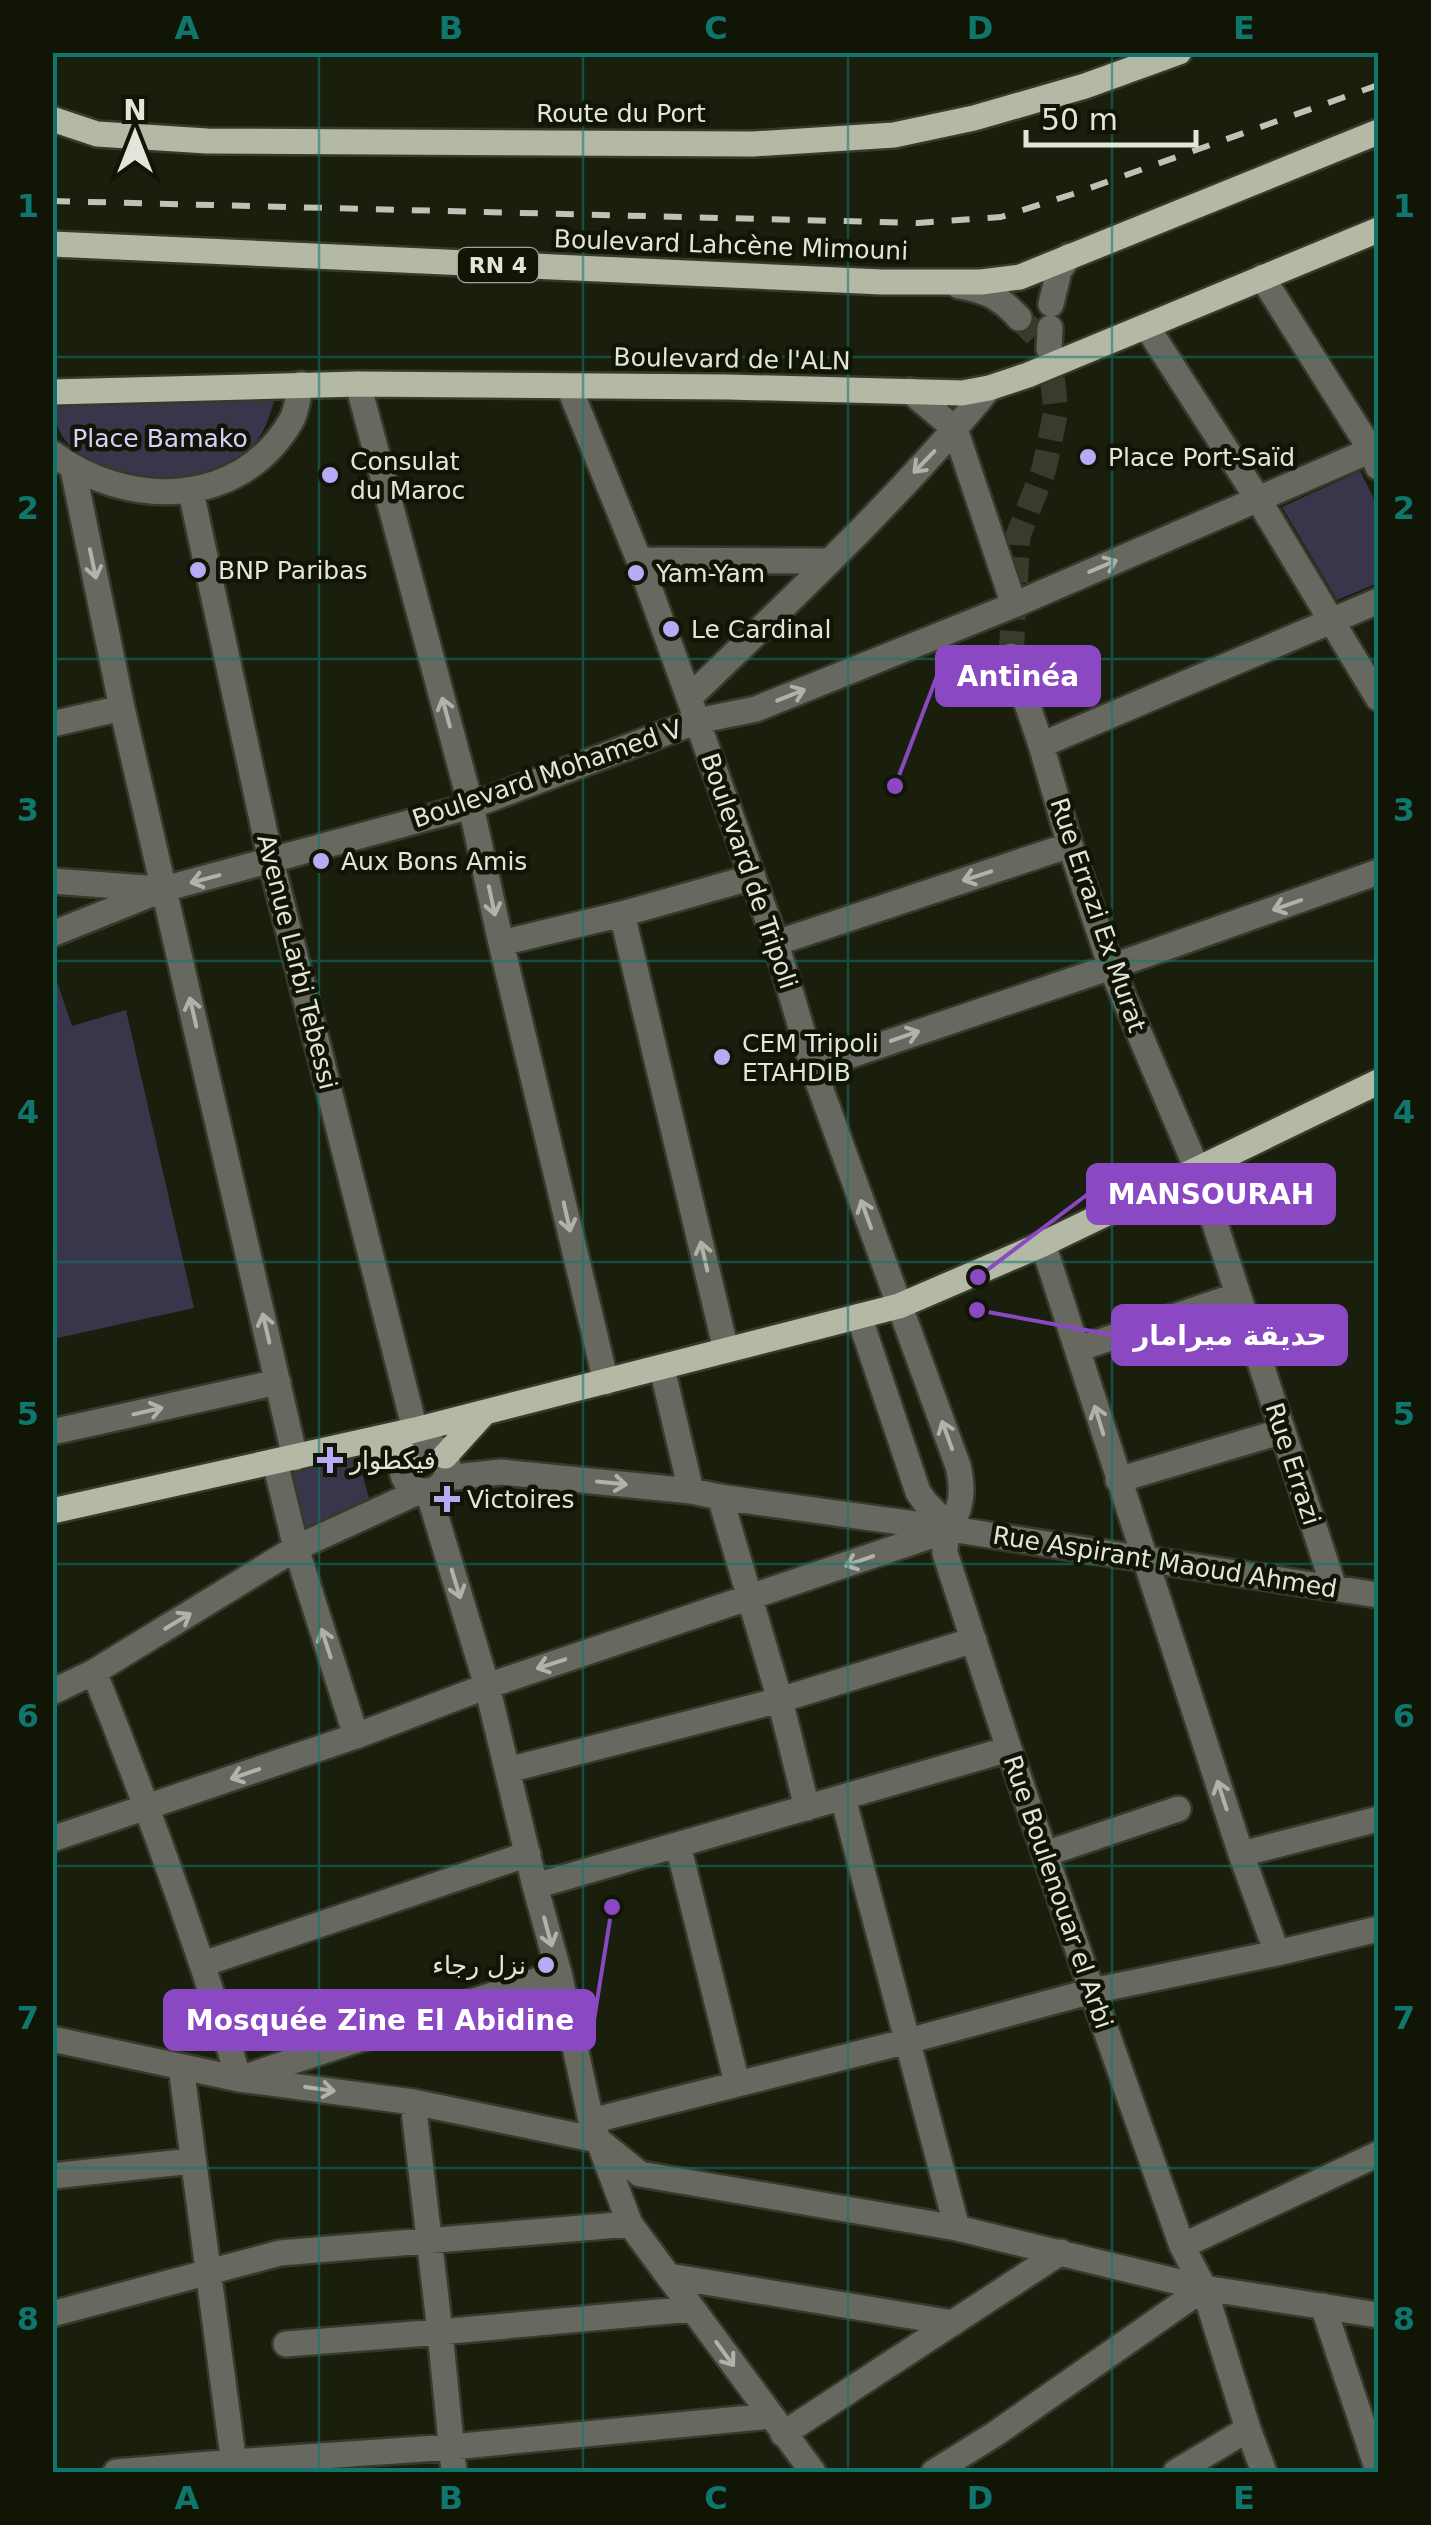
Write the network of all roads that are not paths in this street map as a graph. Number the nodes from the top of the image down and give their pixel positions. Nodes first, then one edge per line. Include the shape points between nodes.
1 (1179, 52) edge
2 (52, 119) edge
3 (1378, 132) edge
4 (1378, 230) edge
5 (52, 244) edge
6 (1069, 256) junction
7 (1262, 277) junction
8 (944, 284) junction
9 (1147, 327) junction
10 (301, 384) junction
11 (358, 384) junction
12 (569, 387) junction
13 (989, 388) junction
14 (52, 392) edge
15 (910, 392) junction
16 (955, 429) junction
17 (1376, 454) edge
18 (63, 461) edge
19 (191, 492) junction
20 (1258, 499) junction
21 (639, 560) junction
22 (829, 562) junction
23 (1378, 601) edge
24 (1014, 604) junction
25 (1332, 621) junction
26 (1011, 656) tunnel mouth
27 (1378, 698) edge
28 (122, 708) junction
29 (693, 709) junction
30 (52, 724) edge
31 (1041, 745) junction
32 (472, 806) junction
33 (1070, 846) junction
34 (271, 861) junction
35 (1378, 872) edge
36 (753, 877) junction
37 (52, 881) edge
38 (164, 889) junction
39 (622, 914) junction
40 (52, 934) edge
41 (501, 943) junction
42 (776, 943) junction
43 (1111, 966) junction
44 (813, 1068) junction
45 (1378, 1082) edge
46 (1197, 1169) junction
47 (1043, 1244) junction
48 (1238, 1295) junction
49 (900, 1306) junction
50 (859, 1316) junction
51 (1078, 1349) junction
52 (726, 1350) junction
53 (662, 1368) junction
54 (278, 1382) junction
55 (606, 1382) junction
56 (483, 1414) junction
57 (52, 1432) edge
58 (1283, 1432) junction
59 (410, 1442) junction
60 (285, 1460) junction
61 (434, 1479) junction
62 (1118, 1480) junction
63 (691, 1491) junction
64 (720, 1497) junction
65 (52, 1511) edge
66 (951, 1529) junction
67 (296, 1548) junction
68 (1146, 1558) junction
69 (1334, 1588) junction
70 (1378, 1594) edge
71 (748, 1599) junction
72 (974, 1640) junction
73 (94, 1672) junction
74 (487, 1686) junction
75 (52, 1692) edge
76 (780, 1700) junction
77 (356, 1736) junction
78 (1009, 1749) junction
79 (508, 1770) junction
80 (843, 1798) junction
81 (148, 1808) junction
82 (808, 1808) junction
83 (1178, 1808) dead end
84 (1378, 1818) edge
85 (52, 1839) edge
86 (678, 1845) junction
87 (528, 1854) junction
88 (1044, 1854) junction
89 (1241, 1854) junction
90 (535, 1886) junction
91 (1378, 1928) edge
92 (1277, 1953) junction
93 (203, 1964) junction
94 (559, 1973) junction
95 (1092, 1992) junction
96 (52, 2040) edge
97 (908, 2041) junction
98 (181, 2067) junction
99 (238, 2078) junction
100 (737, 2083) junction
101 (413, 2102) junction
102 (594, 2130) junction
103 (1378, 2154) edge
104 (192, 2161) junction
105 (52, 2176) edge
106 (630, 2224) junction
107 (957, 2228) junction
108 (429, 2241) junction
109 (1182, 2246) junction
110 (1061, 2252) junction
111 (207, 2273) junction
112 (669, 2276) junction
113 (1204, 2288) junction
114 (1322, 2306) junction
115 (692, 2309) junction
116 (52, 2314) edge
117 (1378, 2315) edge
118 (952, 2324) junction
119 (440, 2332) junction
120 (286, 2344) dead end
121 (1370, 2422) edge
122 (776, 2425) junction
123 (1248, 2429) junction
124 (453, 2460) edge
125 (234, 2467) edge
126 (1378, 2471) edge
127 (116, 2472) edge
128 (814, 2472) edge
129 (934, 2472) edge
130 (1176, 2472) edge
131 (1264, 2472) edge

1 - 2 main road, Route du Port via 974,118 894,135 788,142 208,141 97,134
3 - 6 main road, Boulevard Lahcène Mimouni / RN 4
4 - 7 main road, Boulevard de l'ALN
5 - 8 main road, Boulevard Lahcène Mimouni / RN 4
6 - 8 main road, Boulevard Lahcène Mimouni / RN 4 via 1020,277
6 - 8 street via 1039,321 980,290
7 - 9 main road, Boulevard de l'ALN
7 - 17 street
9 - 13 main road, Boulevard de l'ALN
9 - 20 street
10 - 11 main road, Boulevard de l'ALN
10 - 14 main road, Boulevard de l'ALN
10 - 19 street via 294,418 268,453 234,477
11 - 12 main road, Boulevard de l'ALN
32 -> 11 street
12 - 15 main road, Boulevard de l'ALN
12 - 21 street, Boulevard de Tripoli
13 - 15 main road, Boulevard de l'ALN
13 - 16 street
15 - 16 street
16 -> 22 street
16 - 24 street
17 - 20 street
18 - 19 street via 117,485
18 -> 28 street
19 - 34 street, Avenue Larbi Tebessi
24 -> 20 street
20 - 25 street
21 - 22 street
21 - 29 street, Boulevard de Tripoli
22 - 29 street
23 - 25 street
29 -> 24 street via 756,709
25 - 27 street
25 - 31 street
26 - 31 street, Rue Errazi Ex Murat
28 - 30 street
28 - 38 street
29 - 32 street, Boulevard Mohamed V
29 - 36 street, Boulevard de Tripoli
31 - 33 street, Rue Errazi Ex Murat
32 - 34 street, Boulevard Mohamed V
32 -> 41 street
33 -> 42 street
33 - 43 street, Rue Errazi Ex Murat
34 -> 38 street, Boulevard Mohamed V
34 - 59 street, Avenue Larbi Tebessi
35 -> 43 street
36 - 39 street
36 - 42 street, Boulevard de Tripoli
37 - 38 street
38 - 40 street
54 -> 38 street
39 - 41 street
52 -> 39 street
41 -> 55 street
42 - 44 street, Boulevard de Tripoli
44 -> 43 street
43 - 46 street, Rue Errazi Ex Murat
49 -> 44 street, Boulevard de Tripoli
45 - 46 main road
46 - 47 main road
46 - 48 street, Rue Errazi
47 - 49 main road
47 - 51 street
48 - 51 street
48 - 58 street, Rue Errazi
49 - 50 main road
66 -> 49 street, Boulevard de Tripoli via 961,1478
50 - 52 main road
50 - 66 street via 918,1492
62 -> 51 street
52 - 53 main road
53 - 55 main road
53 - 63 street
57 -> 54 street
54 - 60 street
55 - 56 main road
56 - 59 main road
56 - 61 main road
58 - 62 street
58 - 69 street, Rue Errazi
59 - 60 main road via 365,1442
59 - 61 street via 412,1449 440,1450
59 - 61 street, Avenue Larbi Tebessi via 402,1469 407,1483
60 - 65 main road
60 - 67 street
61 -> 63 street, Rue Aspirant Maoud Ahmed via 501,1472
61 - 67 street
61 -> 74 street
62 - 68 street
63 - 64 street, Rue Aspirant Maoud Ahmed
64 - 66 street, Rue Aspirant Maoud Ahmed
64 - 71 street
66 - 68 street, Rue Aspirant Maoud Ahmed
66 -> 71 street
66 - 72 street, Rue Boulenouar el Arbi via 946,1553
73 -> 67 street
77 -> 67 street
68 - 69 street, Rue Aspirant Maoud Ahmed
89 -> 68 street
69 - 70 street, Rue Aspirant Maoud Ahmed
71 -> 74 street
71 - 76 street
72 - 76 street
72 - 78 street, Rue Boulenouar el Arbi
73 - 75 street
73 - 81 street
74 - 77 street
74 - 79 street
76 - 79 street
76 - 82 street
77 -> 81 street
78 - 80 street
78 - 88 street, Rue Boulenouar el Arbi
79 - 87 street
80 - 82 street
80 - 97 street
81 - 85 street
81 - 93 street
82 - 86 street
83 - 88 street
84 - 89 street
86 - 90 street
86 - 100 street
87 - 90 street
87 - 93 street
88 - 95 street, Rue Boulenouar el Arbi
89 - 92 street
90 -> 94 street
91 - 92 street
92 - 95 street
93 - 99 street
94 - 99 street
94 - 102 street
95 - 97 street
95 - 109 street, Rue Boulenouar el Arbi
96 - 98 street
97 - 100 street
97 - 107 street
98 - 99 street
98 - 104 street
99 -> 101 street
100 - 102 street
101 - 102 street
101 - 108 street
102 - 106 street
102 - 107 street via 640,2174
103 - 109 street
104 - 105 street
104 - 111 street
106 - 108 street
106 - 112 street
107 - 110 street
108 - 111 street via 280,2253
108 - 119 street
109 - 113 street, Rue Boulenouar el Arbi
110 - 113 street
110 - 118 street
111 - 116 street
111 - 125 street
112 - 115 street
112 - 118 street
113 - 114 street
113 - 123 street, Rue Boulenouar el Arbi
113 - 129 street
114 - 117 street
114 - 121 street
115 - 119 street
115 -> 122 street
118 - 122 street
119 - 120 street
119 - 124 street
121 - 126 street
122 - 124 street
122 - 128 street
123 - 130 street
123 - 131 street, Rue Boulenouar el Arbi
124 - 125 street
125 - 127 street

